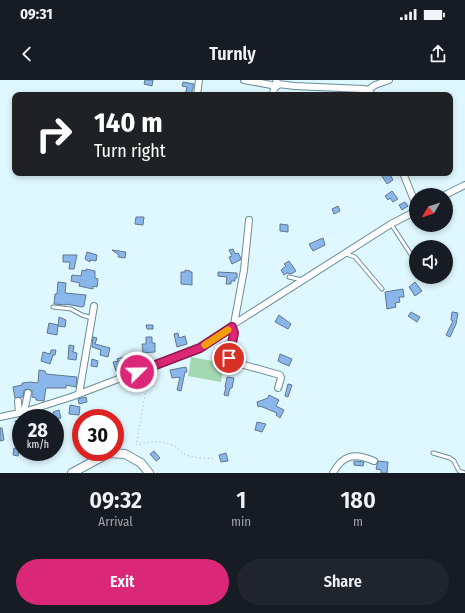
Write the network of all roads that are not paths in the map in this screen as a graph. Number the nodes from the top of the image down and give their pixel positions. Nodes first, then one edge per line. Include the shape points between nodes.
1 (199, 80) edge
2 (244, 80) edge
3 (389, 80) edge
4 (277, 83) edge
5 (197, 92) edge
6 (369, 92) edge
7 (371, 92) edge
8 (405, 176) edge
9 (465, 186) edge
10 (410, 188) edge
11 (453, 191) edge
12 (409, 215) edge
13 (249, 220) dead end
14 (391, 224) junction
15 (409, 251) edge
16 (346, 254) junction
17 (289, 277) dead end
18 (302, 280) junction
19 (382, 289) dead end
20 (94, 306) dead end
21 (53, 307) dead end
22 (92, 318) junction
23 (233, 325) junction
24 (278, 388) dead end
25 (28, 393) dead end
26 (79, 394) junction
27 (18, 401) dead end
28 (21, 409) edge
29 (23, 409) edge
30 (34, 409) edge
31 (12, 415) edge
32 (0, 417) edge
33 (433, 454) dead end
34 (374, 460) dead end
35 (72, 473) edge
36 (149, 473) edge
37 (333, 473) edge
38 (465, 473) edge

1 - 5 street
2 - 4 street
3 - 7 street via 375,85
4 - 6 street via 363,88
8 - 10 street
9 - 11 street
12 - 14 street
13 - 23 street via 244,270
14 - 15 lane
14 - 16 street
16 - 18 street
16 - 19 lane via 354,257
17 - 18 lane
18 - 23 street
20 - 22 street
21 - 22 lane via 71,309
22 - 26 street
23 - 24 street via 230,361 280,375
23 - 26 street via 200,348
25 - 29 street
26 - 30 street
27 - 28 street
31 - 32 street
33 - 38 lane via 450,458 459,471
34 - 37 street via 363,456 349,456
35 - 36 main road via 109,453 124,454 141,463

